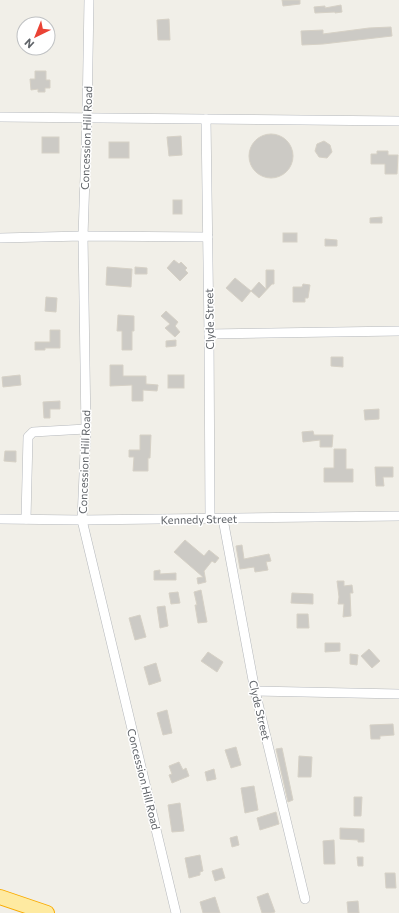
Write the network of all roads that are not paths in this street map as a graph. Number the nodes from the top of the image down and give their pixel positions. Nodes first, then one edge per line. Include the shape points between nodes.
1 (89, 0) edge
2 (0, 117) edge
3 (87, 117) junction
4 (206, 119) junction
5 (399, 121) edge
6 (83, 236) junction
7 (208, 237) junction
8 (0, 238) edge
9 (399, 331) edge
10 (209, 334) junction
11 (86, 429) junction
12 (399, 516) edge
13 (210, 518) junction
14 (0, 519) edge
15 (224, 519) junction
16 (26, 520) junction
17 (82, 520) junction
18 (255, 691) junction
19 (399, 694) edge
20 (0, 896) edge
21 (305, 899) dead end
22 (47, 913) edge
23 (176, 913) edge

1 - 3 street, Concession Hill Road
2 - 3 street
3 - 4 street
3 - 6 street, Concession Hill Road
4 - 5 street
4 - 7 street, Clyde Street
6 - 7 street
6 - 8 street
6 - 11 street, Concession Hill Road
7 - 10 street, Clyde Street
9 - 10 street
10 - 13 street, Clyde Street
11 - 16 street via 33,432 28,436
11 - 17 street, Concession Hill Road
12 - 15 street, Kennedy Street
13 - 15 street, Kennedy Street
13 - 17 street, Kennedy Street
14 - 16 street, Kennedy Street
15 - 18 street, Clyde Street
16 - 17 street, Kennedy Street
17 - 23 street, Concession Hill Road
18 - 19 street
18 - 21 street, Clyde Street
20 - 22 highway

